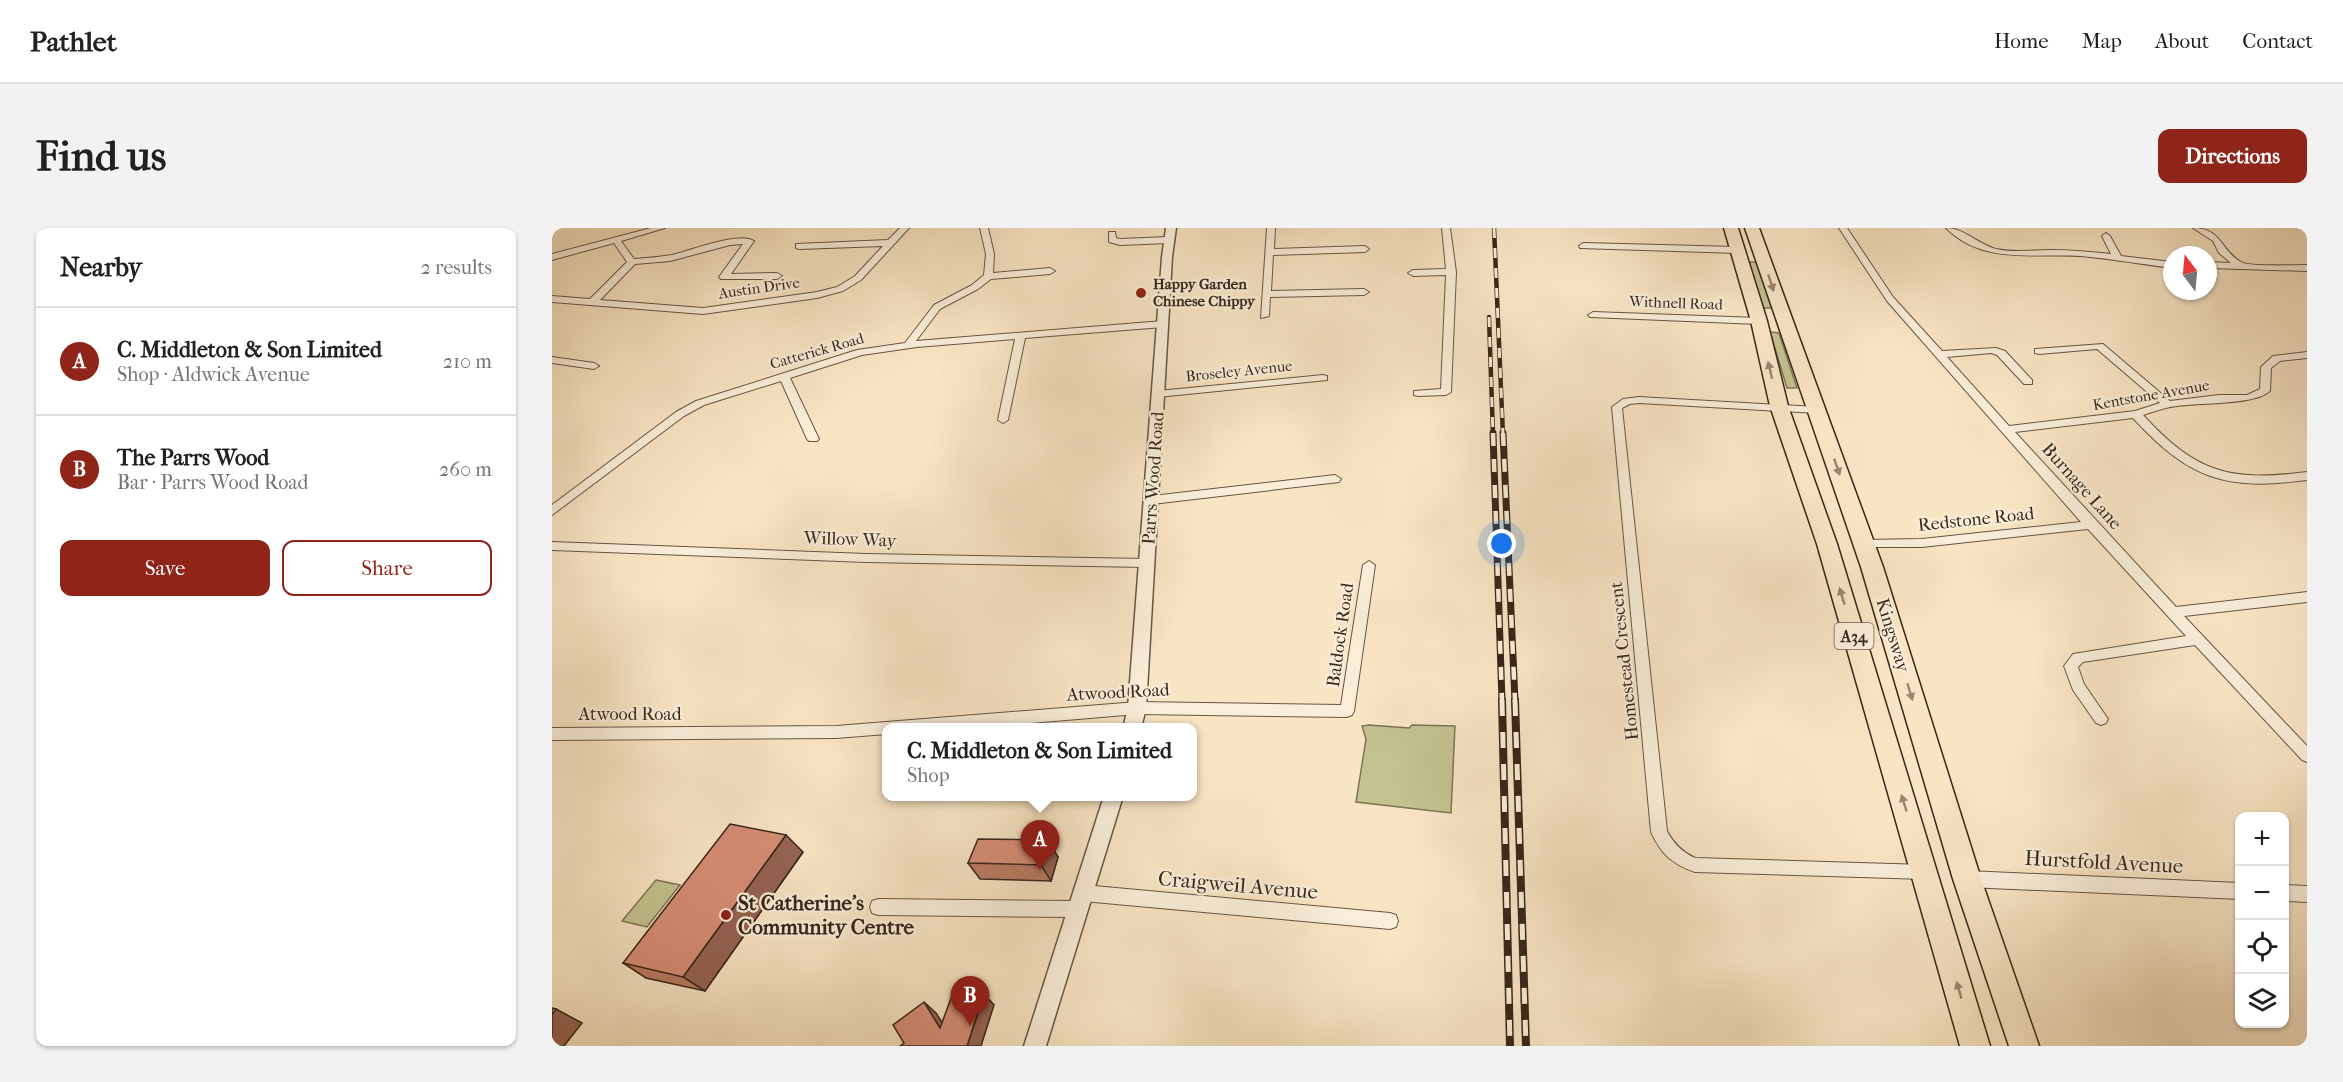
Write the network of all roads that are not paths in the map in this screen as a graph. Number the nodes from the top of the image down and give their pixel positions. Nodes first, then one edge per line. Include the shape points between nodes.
1 (661, 228) edge
2 (905, 228) edge
3 (984, 228) edge
4 (1272, 228) edge
5 (1446, 228) edge
6 (1731, 228) edge
7 (1752, 228) edge
8 (1843, 228) edge
9 (1950, 228) edge
10 (2197, 228) edge
11 (1112, 234) dead end
12 (1170, 234) edge
13 (2106, 236) dead end
14 (616, 240) junction
15 (891, 243) junction
16 (798, 246) dead end
17 (1583, 246) dead end
18 (1365, 249) dead end
19 (1738, 250) junction
20 (1270, 252) junction
21 (552, 256) edge
22 (2118, 259) junction
23 (632, 262) junction
24 (2163, 264) edge
25 (2217, 265) edge
26 (2239, 265) junction
27 (2307, 268) edge
28 (1050, 271) dead end
29 (1451, 272) junction
30 (1413, 273) dead end
31 (777, 276) dead end
32 (988, 276) junction
33 (1364, 292) dead end
34 (1266, 294) junction
35 (552, 299) edge
36 (592, 302) junction
37 (1593, 315) dead end
38 (1264, 316) dead end
39 (1758, 321) junction
40 (1163, 324) junction
41 (1021, 335) junction
42 (908, 345) junction
43 (2038, 351) dead end
44 (1941, 354) junction
45 (2307, 355) edge
46 (552, 360) edge
47 (594, 366) dead end
48 (783, 375) junction
49 (1323, 378) dead end
50 (2028, 382) dead end
51 (1418, 393) dead end
52 (1158, 394) junction
53 (2168, 404) junction
54 (1779, 406) junction
55 (1817, 410) junction
56 (2136, 414) junction
57 (1003, 420) dead end
58 (2008, 430) junction
59 (813, 439) dead end
60 (2307, 476) edge
61 (1335, 479) dead end
62 (1152, 500) junction
63 (552, 511) edge
64 (2091, 525) junction
65 (1864, 544) junction
66 (552, 546) edge
67 (1148, 563) junction
68 (1369, 565) dead end
69 (2307, 597) edge
70 (2175, 612) junction
71 (2199, 639) junction
72 (1137, 708) junction
73 (1347, 711) joint
74 (2101, 719) dead end
75 (951, 723) edge
76 (1133, 723) edge
77 (882, 729) edge
78 (552, 734) edge
79 (2307, 756) edge
80 (1113, 801) edge
81 (1925, 872) junction
82 (1967, 879) junction
83 (2235, 891) edge
84 (2289, 893) edge
85 (2307, 894) edge
86 (1080, 901) junction
87 (878, 907) dead end
88 (1390, 921) dead end
89 (1035, 1046) edge
90 (1975, 1046) edge
91 (2024, 1046) edge

1 - 14 street
2 - 15 street, Austin Drive
3 - 32 street via 990,254
4 - 20 street
5 - 29 street
6 - 19 highway, Kingsway / A34
7 -> 55 highway, Kingsway / A34
8 - 44 street, Burnage Lane via 1890,298
9 - 22 street via 1979,247 2001,253 2069,253
10 - 26 street via 2215,238 2222,251
11 - 12 street via 1112,240 1120,242
12 - 40 street, Parrs Wood Road
13 - 22 street
14 - 21 street
14 - 23 street
15 - 16 street
15 - 36 street, Austin Drive via 858,278 840,290 817,295 703,311
17 - 19 street
18 - 20 street
19 - 39 highway, Kingsway / A34
20 - 34 street
22 - 24 street
23 - 31 street via 750,241 724,277
23 - 36 street
25 - 26 street
26 - 27 street
28 - 32 street
29 - 30 street
29 - 51 street via 1446,392
32 - 42 street via 937,307
33 - 34 street
34 - 38 street
35 - 36 street, Austin Drive
37 - 39 street, Withnell Road
54 -> 39 highway, Kingsway / A34
40 - 41 street, Catterick Road
40 - 52 street, Parrs Wood Road
41 - 42 street, Catterick Road
41 - 57 street
42 - 48 street, Catterick Road via 848,354
43 - 53 street via 2099,346
44 - 50 street via 1992,350 2001,353
44 - 58 street, Burnage Lane
45 - 53 street, Kentstone Avenue via 2277,358 2266,367 2265,391 2248,398
46 - 47 street
48 - 59 street
48 - 63 street, Catterick Road via 687,410
49 - 52 street, Broseley Avenue
52 - 62 street, Parrs Wood Road
53 - 56 street, Kentstone Avenue
54 - 55 street, Homestead Crescent
81 -> 54 highway, Kingsway / A34 via 1827,544
54 - 81 street, Homestead Crescent via 1639,400 1623,403 1616,410 1659,832 1678,860 1695,865
55 -> 65 highway, Kingsway / A34
56 - 58 street, Kentstone Avenue
56 - 60 street via 2178,456 2219,477 2275,480
58 - 64 street, Burnage Lane
61 - 62 street
62 - 67 street, Parrs Wood Road
64 - 65 street, Redstone Road via 1922,543
64 - 70 street, Burnage Lane
65 -> 82 highway, Kingsway / A34
66 - 67 street, Willow Way via 866,558
67 - 72 street, Parrs Wood Road
68 - 73 street, Baldock Road
69 - 70 street
70 - 71 street, Burnage Lane
71 - 74 street via 2074,661 2074,678
71 - 79 street, Burnage Lane
72 - 73 street, Atwood Road
72 - 75 street, Atwood Road
72 - 76 street, Parrs Wood Road
77 - 78 street, Atwood Road
80 - 86 street
90 -> 81 highway, Kingsway / A34
82 - 83 street, Hurstfold Avenue
82 - 91 highway, Kingsway / A34
84 - 85 street
86 - 87 street, Craigweil Avenue
86 - 88 street, Craigweil Avenue
86 - 89 street

